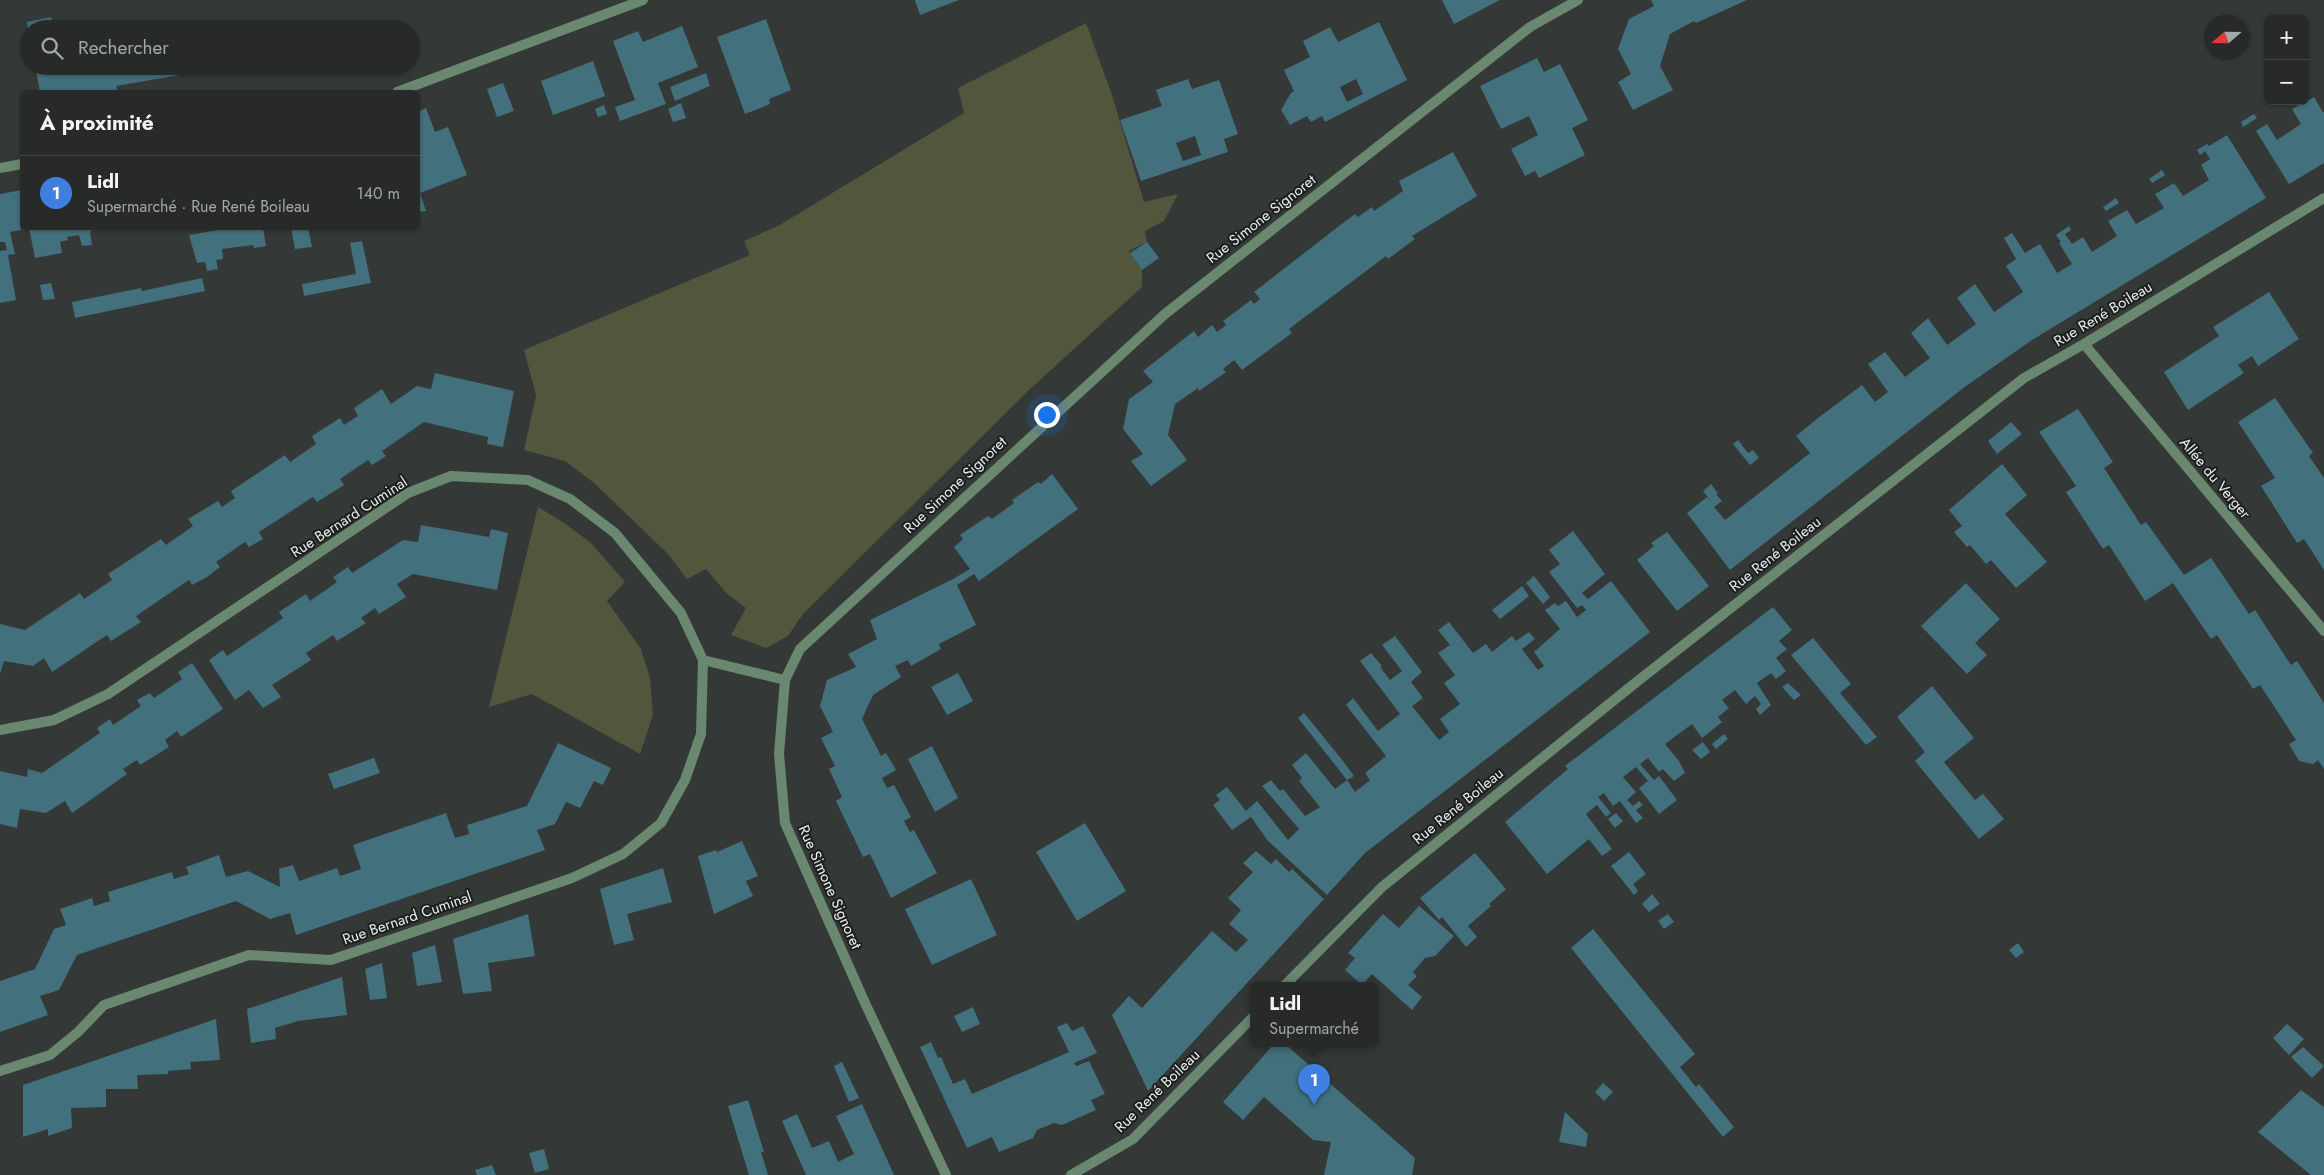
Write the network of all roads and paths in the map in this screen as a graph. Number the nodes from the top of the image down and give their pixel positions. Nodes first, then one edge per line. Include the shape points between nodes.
1 (643, 0) edge
2 (1578, 0) edge
3 (402, 90) edge
4 (20, 164) edge
5 (0, 168) edge
6 (2324, 198) edge
7 (2084, 344) junction
8 (2324, 631) edge
9 (703, 660) junction
10 (785, 680) junction
11 (0, 730) edge
12 (1288, 982) edge
13 (1250, 1020) edge
14 (0, 1071) edge
15 (946, 1175) edge
16 (1071, 1175) edge

1 - 3 street
2 - 10 street, Rue Simone Signoret via 1530,27 1164,314 800,649
4 - 5 street
6 - 7 street, Rue René Boileau
7 - 8 street, Allée du Verger
7 - 12 street, Rue René Boileau via 2024,378 1617,698 1382,887
9 - 10 street
9 - 11 street, Rue Bernard Cuminal via 681,613 614,533 570,499 528,480 451,476 408,493 108,694 54,720
9 - 14 street, Rue Bernard Cuminal via 701,734 685,780 661,823 623,854 572,878 330,960 249,955 104,1006 50,1054
10 - 15 street, Rue Simone Signoret via 779,754 785,823
13 - 16 street, Rue René Boileau via 1133,1139

